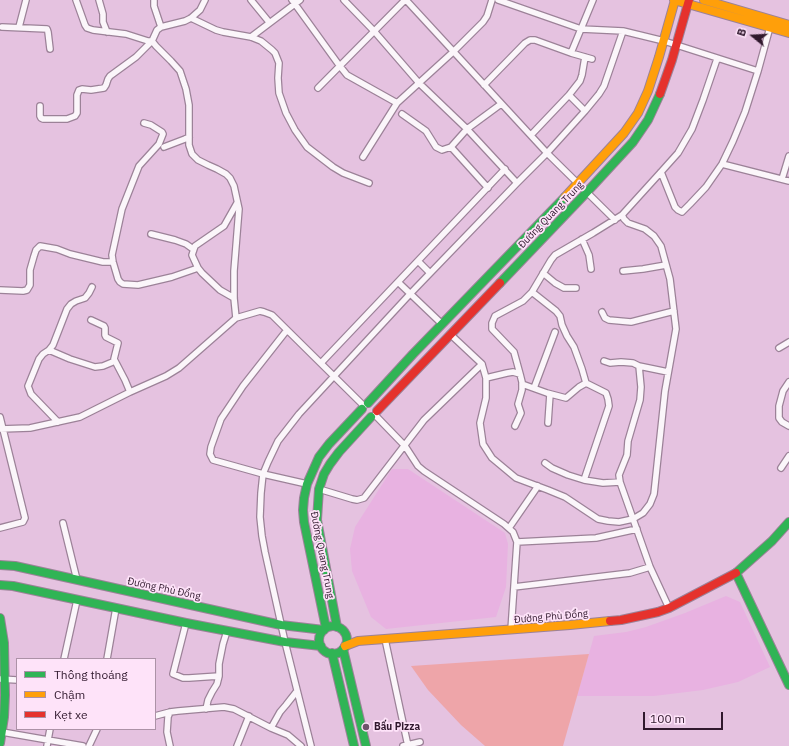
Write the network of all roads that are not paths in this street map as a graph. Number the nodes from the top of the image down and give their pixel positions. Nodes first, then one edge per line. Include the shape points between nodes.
1 (26, 0) edge
2 (76, 0) edge
3 (99, 0) edge
4 (154, 0) edge
5 (205, 0) edge
6 (251, 0) edge
7 (300, 0) edge
8 (344, 0) edge
9 (405, 0) edge
10 (492, 0) edge
11 (498, 0) edge
12 (593, 0) edge
13 (675, 0) edge
14 (704, 0) edge
15 (293, 2) edge
16 (688, 2) edge
17 (191, 18) junction
18 (269, 22) junction
19 (789, 25) edge
20 (2, 27) dead end
21 (19, 27) junction
22 (161, 27) junction
23 (770, 27) junction
24 (581, 30) junction
25 (374, 31) junction
26 (623, 31) junction
27 (107, 32) junction
28 (789, 33) edge
29 (251, 37) junction
30 (152, 40) junction
31 (664, 42) junction
32 (676, 45) junction
33 (50, 49) dead end
34 (453, 52) junction
35 (571, 53) junction
36 (585, 57) junction
37 (592, 59) dead end
38 (717, 59) junction
39 (339, 65) junction
40 (758, 71) junction
41 (419, 83) junction
42 (484, 85) junction
43 (318, 88) dead end
44 (569, 95) junction
45 (397, 103) junction
46 (502, 104) junction
47 (40, 106) dead end
48 (585, 111) junction
49 (402, 114) dead end
50 (144, 123) dead end
51 (467, 129) junction
52 (531, 135) junction
53 (189, 137) junction
54 (164, 147) dead end
55 (451, 147) junction
56 (547, 153) junction
57 (789, 156) edge
58 (363, 157) dead end
59 (722, 164) junction
60 (506, 169) junction
61 (661, 172) junction
62 (782, 179) junction
63 (789, 181) edge
64 (370, 183) dead end
65 (517, 183) junction
66 (578, 183) junction
67 (488, 188) junction
68 (587, 192) junction
69 (237, 203) junction
70 (622, 215) junction
71 (615, 220) junction
72 (150, 234) dead end
73 (582, 239) junction
74 (193, 249) junction
75 (418, 261) junction
76 (113, 262) junction
77 (666, 264) junction
78 (198, 268) junction
79 (591, 269) dead end
80 (623, 271) dead end
81 (430, 273) junction
82 (543, 273) junction
83 (398, 282) junction
84 (92, 287) dead end
85 (576, 288) dead end
86 (0, 290) edge
87 (532, 292) junction
88 (410, 294) junction
89 (234, 298) junction
90 (674, 311) junction
91 (602, 312) dead end
92 (236, 318) junction
93 (91, 320) dead end
94 (442, 324) junction
95 (287, 330) junction
96 (555, 332) dead end
97 (450, 334) junction
98 (789, 342) edge
99 (779, 348) dead end
100 (49, 350) junction
101 (114, 361) junction
102 (604, 361) dead end
103 (321, 363) junction
104 (482, 364) junction
105 (639, 366) junction
106 (668, 372) junction
107 (520, 374) junction
108 (334, 377) junction
109 (486, 378) junction
110 (789, 382) edge
111 (586, 383) junction
112 (522, 384) junction
113 (534, 388) junction
114 (130, 392) junction
115 (550, 394) junction
116 (365, 406) junction
117 (374, 414) junction
118 (0, 417) edge
119 (58, 422) junction
120 (548, 423) dead end
121 (515, 426) dead end
122 (789, 426) edge
123 (1, 429) edge
124 (404, 446) junction
125 (789, 456) edge
126 (545, 462) dead end
127 (781, 468) dead end
128 (263, 474) junction
129 (584, 480) junction
130 (620, 482) junction
131 (307, 484) junction
132 (538, 486) junction
133 (319, 489) junction
134 (633, 519) junction
135 (789, 522) edge
136 (63, 523) dead end
137 (0, 528) edge
138 (509, 528) junction
139 (637, 529) junction
140 (517, 542) junction
141 (0, 564) edge
142 (650, 567) junction
143 (736, 573) junction
144 (77, 580) junction
145 (0, 585) edge
146 (514, 587) junction
147 (77, 600) junction
148 (116, 608) junction
149 (669, 608) junction
150 (0, 618) edge
151 (186, 623) junction
152 (281, 625) junction
153 (337, 627) junction
154 (325, 629) junction
155 (227, 630) junction
156 (511, 630) junction
157 (346, 635) junction
158 (385, 639) junction
159 (358, 641) junction
160 (285, 642) junction
161 (321, 646) junction
162 (344, 648) junction
163 (332, 653) junction
164 (64, 658) edge
165 (107, 658) edge
166 (219, 676) junction
167 (3, 679) edge
168 (16, 680) edge
169 (789, 685) edge
170 (297, 691) junction
171 (206, 709) junction
172 (170, 712) junction
173 (156, 716) edge
174 (248, 716) junction
175 (271, 728) junction
176 (50, 730) edge
177 (97, 730) edge
178 (2, 732) junction
179 (48, 740) junction
180 (0, 742) edge
181 (420, 742) dead end
182 (47, 746) edge
183 (83, 746) edge
184 (89, 746) edge
185 (170, 746) edge
186 (237, 746) edge
187 (301, 746) edge
188 (311, 746) edge
189 (354, 746) edge
190 (366, 746) edge
191 (406, 746) edge

1 - 21 street
2 - 27 street via 85,26 92,30
3 - 27 street
4 - 22 street
5 - 17 street via 200,10
6 - 18 street
7 - 15 street
8 - 25 street
9 - 25 street
9 - 34 street
10 - 34 street via 485,19
11 - 24 street
12 - 24 street
13 - 16 main road
13 - 31 main road, Đường Quang Trung
14 - 19 main road
15 - 18 street
15 - 39 street
16 - 23 main road
16 - 32 main road, Đường Quang Trung
17 - 22 street
17 - 29 street via 216,30
18 - 29 street
20 - 21 street
21 - 33 street via 47,29
22 - 30 street
23 - 28 main road
23 - 40 street
24 - 26 street
24 - 35 street
25 - 39 street
25 - 41 street
26 - 31 street
26 - 48 street via 604,86
27 - 30 street
29 - 64 street via 267,45 275,53 280,63 279,93 286,114 307,146 333,167
30 - 47 street via 136,57 110,76 104,88 79,90 75,116 67,119 44,119 40,116
30 - 53 street via 180,71 189,105
31 - 32 street
31 - 66 main road, Đường Quang Trung via 638,113 624,133
32 - 38 street
32 - 68 main road, Đường Quang Trung via 648,120 625,152
34 - 41 street
34 - 42 street
35 - 36 street
35 - 42 street via 530,40
36 - 37 street
36 - 44 street via 580,81
38 - 40 street
38 - 61 street via 692,129 678,153
39 - 43 street
39 - 45 street via 350,77
40 - 59 street via 745,112
41 - 45 street
41 - 51 street
42 - 46 street
44 - 48 street
44 - 52 street
45 - 58 street
46 - 51 street
46 - 52 street
48 - 56 street
49 - 55 street via 426,131 436,147 442,150
50 - 76 street via 151,124 163,134 159,144 135,174 122,209 112,255
51 - 55 street
51 - 60 street
52 - 56 street
53 - 54 street
53 - 69 street via 192,154 198,160 230,178
55 - 67 street
56 - 65 street
56 - 66 street
57 - 62 street
59 - 61 street via 706,187 682,212 675,207
59 - 62 street
60 - 65 street
60 - 67 street
61 - 70 street
62 - 63 street
65 - 81 street
66 - 68 street
66 - 94 main road, Đường Quang Trung
67 - 75 street
68 - 71 street
68 - 97 main road, Đường Quang Trung
69 - 74 street via 224,226
69 - 89 street via 239,209
70 - 71 street
70 - 77 street via 628,223 645,229 654,236 661,246
71 - 73 street
72 - 74 street via 186,244
73 - 79 street via 589,255
73 - 82 street via 555,255
74 - 78 street via 192,255
75 - 81 street
75 - 83 street
76 - 78 street via 118,280 129,285 172,277
76 - 86 street via 103,262 40,246 34,256 27,290
77 - 80 street
77 - 90 street
78 - 89 street via 220,290
81 - 88 street
82 - 85 street via 564,288
82 - 87 street
83 - 88 street
83 - 103 street
84 - 100 street via 85,298 70,304
87 - 107 street via 523,301 496,316 492,323 492,329 514,352
87 - 111 street via 560,316
88 - 94 street
88 - 108 street
89 - 92 street
90 - 91 street via 631,322 609,320
90 - 106 street via 676,329
92 - 95 street via 264,312 272,315
92 - 114 street via 179,368
93 - 101 street via 104,326 106,336 118,344
94 - 116 main road, Đường Quang Trung
95 - 103 street
95 - 128 street via 221,419 211,447 210,454 213,460
96 - 113 street
97 - 104 street
97 - 117 main road, Đường Quang Trung
98 - 99 street
100 - 101 street via 95,367
100 - 119 street via 39,359 28,386 31,394
101 - 114 street
102 - 105 street via 633,363
103 - 108 street
104 - 109 street
104 - 124 street via 424,420
105 - 106 street
105 - 130 street via 640,400 628,441 627,455 619,475
106 - 134 street via 654,494 643,513
107 - 109 street via 513,372
107 - 112 street
108 - 116 street
108 - 128 street via 278,441
109 - 132 street via 486,398 480,423 483,444 492,458 516,478
110 - 122 street via 783,391 779,418
111 - 115 street via 566,398
111 - 129 street via 606,393 609,406
112 - 113 street
112 - 121 street via 518,404 521,414
113 - 115 street
114 - 119 street via 80,416
115 - 120 street
116 - 117 main road via 374,405
116 - 117 main road via 362,411 367,417
116 - 131 main road, Đường Quang Trung via 319,457
117 - 124 street
117 - 133 main road, Đường Quang Trung via 330,464
118 - 123 street
119 - 123 street via 30,428
123 - 137 street via 25,518 23,522
124 - 133 street via 364,498 352,499
124 - 138 street via 424,472
125 - 127 street
126 - 129 street via 552,468
128 - 131 street
128 - 152 street via 260,517 262,536
129 - 130 street
130 - 134 street
131 - 154 main road, Đường Quang Trung via 304,522
132 - 134 street via 565,497 598,519 619,522
132 - 138 street
133 - 153 main road, Đường Quang Trung via 317,520
134 - 139 street
135 - 143 main road, Đường Phù Đổng
136 - 144 street
138 - 140 street
139 - 140 street via 596,538
139 - 142 street
140 - 146 street
141 - 144 main road, Đường Phù Đổng
142 - 146 street via 630,573
142 - 149 street
143 - 149 main road, Đường Phù Đổng
143 - 169 main road
144 - 152 main road, Đường Phù Đổng
145 - 147 main road
146 - 156 street
147 - 148 main road
147 - 164 street
148 - 151 main road
148 - 165 street
149 - 156 main road, Đường Phù Đổng via 621,620
150 - 167 main road via 4,643
151 - 155 main road
151 - 166 street via 173,674 183,678
152 - 154 main road, Đường Phù Đổng
152 - 160 street
153 - 154 main road
153 - 157 main road
154 - 161 main road via 320,637
155 - 160 main road
155 - 166 street via 219,664
156 - 158 main road, Đường Phù Đổng
157 - 159 main road
157 - 162 main road
158 - 159 main road, Đường Phù Đổng
158 - 191 street
159 - 162 main road, Đường Phù Đổng
160 - 161 main road
160 - 170 street
161 - 163 main road
162 - 163 main road
162 - 190 main road
163 - 189 main road
166 - 171 street
167 - 168 street
167 - 178 main road via 5,706
170 - 175 street
170 - 188 street
171 - 172 street
171 - 174 street via 224,707
172 - 173 street
172 - 185 street via 167,732
174 - 175 street
174 - 186 street
175 - 187 street
176 - 179 street
177 - 184 street
178 - 179 street
178 - 180 main road
179 - 182 street
179 - 183 street
181 - 191 street

